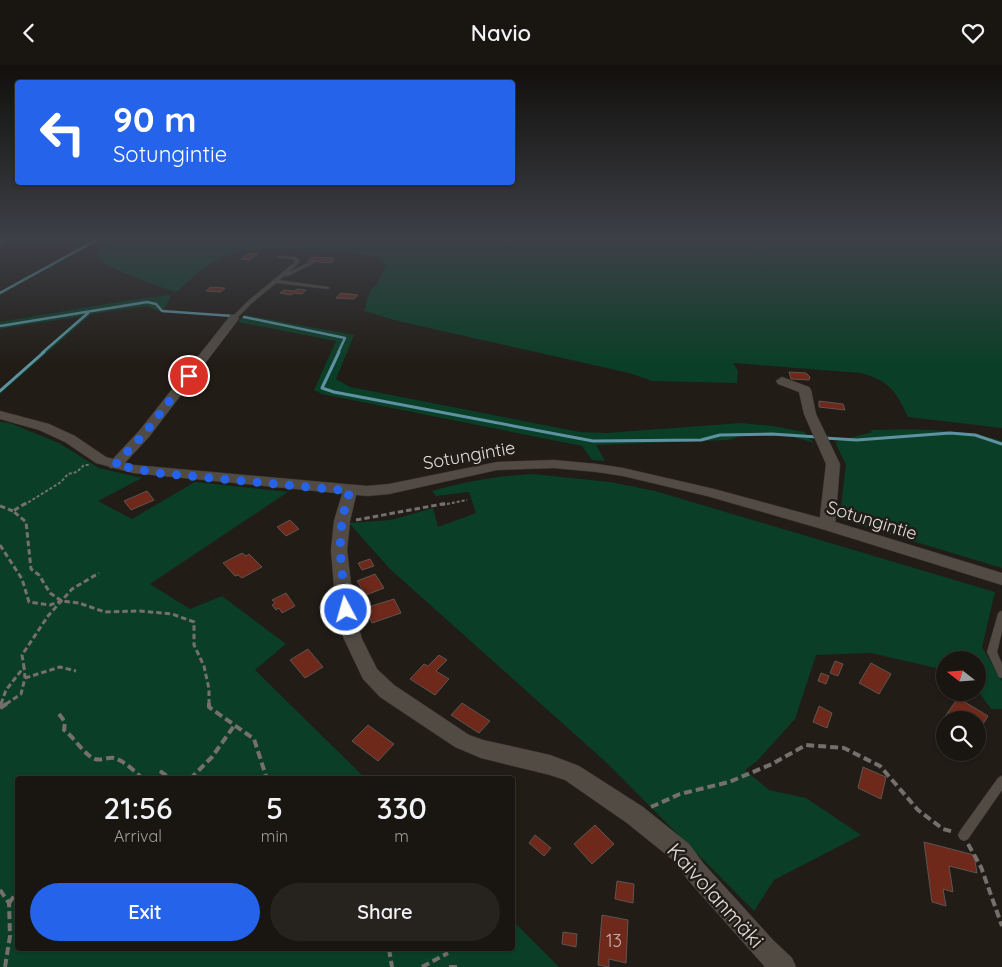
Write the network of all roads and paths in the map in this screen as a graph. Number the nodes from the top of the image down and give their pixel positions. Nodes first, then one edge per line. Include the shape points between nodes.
1 (275, 281) joint
2 (328, 288) dead end
3 (234, 318) joint
4 (782, 381) dead end
5 (0, 415) edge
6 (115, 465) junction
7 (350, 491) junction
8 (467, 500) dead end
9 (0, 506) edge
10 (13, 511) junction
11 (342, 521) junction
12 (827, 525) junction
13 (0, 545) edge
14 (99, 573) dead end
15 (1002, 579) edge
16 (62, 601) junction
17 (1002, 615) edge
18 (24, 667) junction
19 (76, 671) dead end
20 (1002, 674) edge
21 (25, 678) junction
22 (0, 708) edge
23 (59, 714) dead end
24 (234, 726) junction
25 (160, 771) dead end
26 (140, 776) edge
27 (167, 776) edge
28 (193, 776) edge
29 (266, 776) edge
30 (1002, 781) edge
31 (635, 815) junction
32 (964, 835) junction
33 (0, 890) edge
34 (15, 895) edge
35 (9, 903) junction
36 (1002, 925) edge
37 (390, 951) edge
38 (448, 953) dead end
39 (5, 967) edge
40 (392, 967) edge
41 (422, 967) edge
42 (449, 967) edge
43 (461, 967) edge
44 (783, 967) edge

1 - 2 lane
1 - 3 lane
3 - 6 street via 144,434
4 - 12 street via 805,391 810,414 833,464
5 - 6 street, Sotungintie via 44,427
6 - 7 street, Sotungintie via 157,473
6 - 10 path via 84,465
7 - 11 street, Kaivolanmäki
7 - 12 street, Sotungintie via 389,489 497,466 554,464 606,469 659,480
8 - 11 path via 393,515
9 - 10 path
10 - 16 path via 26,522 31,569 39,575 50,593
11 - 31 street, Kaivolanmäki via 339,550 346,610 352,639 370,674 387,691 462,741 572,773
12 - 15 street, Sotungintie
13 - 16 path via 2,553 25,583 29,602 50,605
14 - 16 path via 72,589
16 - 18 path via 22,655
16 - 24 path via 105,612 172,614 194,622 194,645 204,666 209,707
17 - 20 lane via 992,652
18 - 21 path
18 - 22 path via 6,690
19 - 21 path via 60,667
21 - 22 path via 21,694
23 - 26 path via 65,722 64,730 76,738 86,754 97,759 114,758
24 - 28 path via 212,757
24 - 29 path via 254,739
25 - 27 path
30 - 32 lane
31 - 32 path via 680,794 729,782 806,745 844,748 880,766 918,810 943,829
31 - 44 street, Kaivolanmäki via 681,851 696,873
32 - 36 path via 981,867
33 - 35 path
34 - 35 path
35 - 39 path via 10,936
37 - 40 path
38 - 41 path
42 - 43 path

